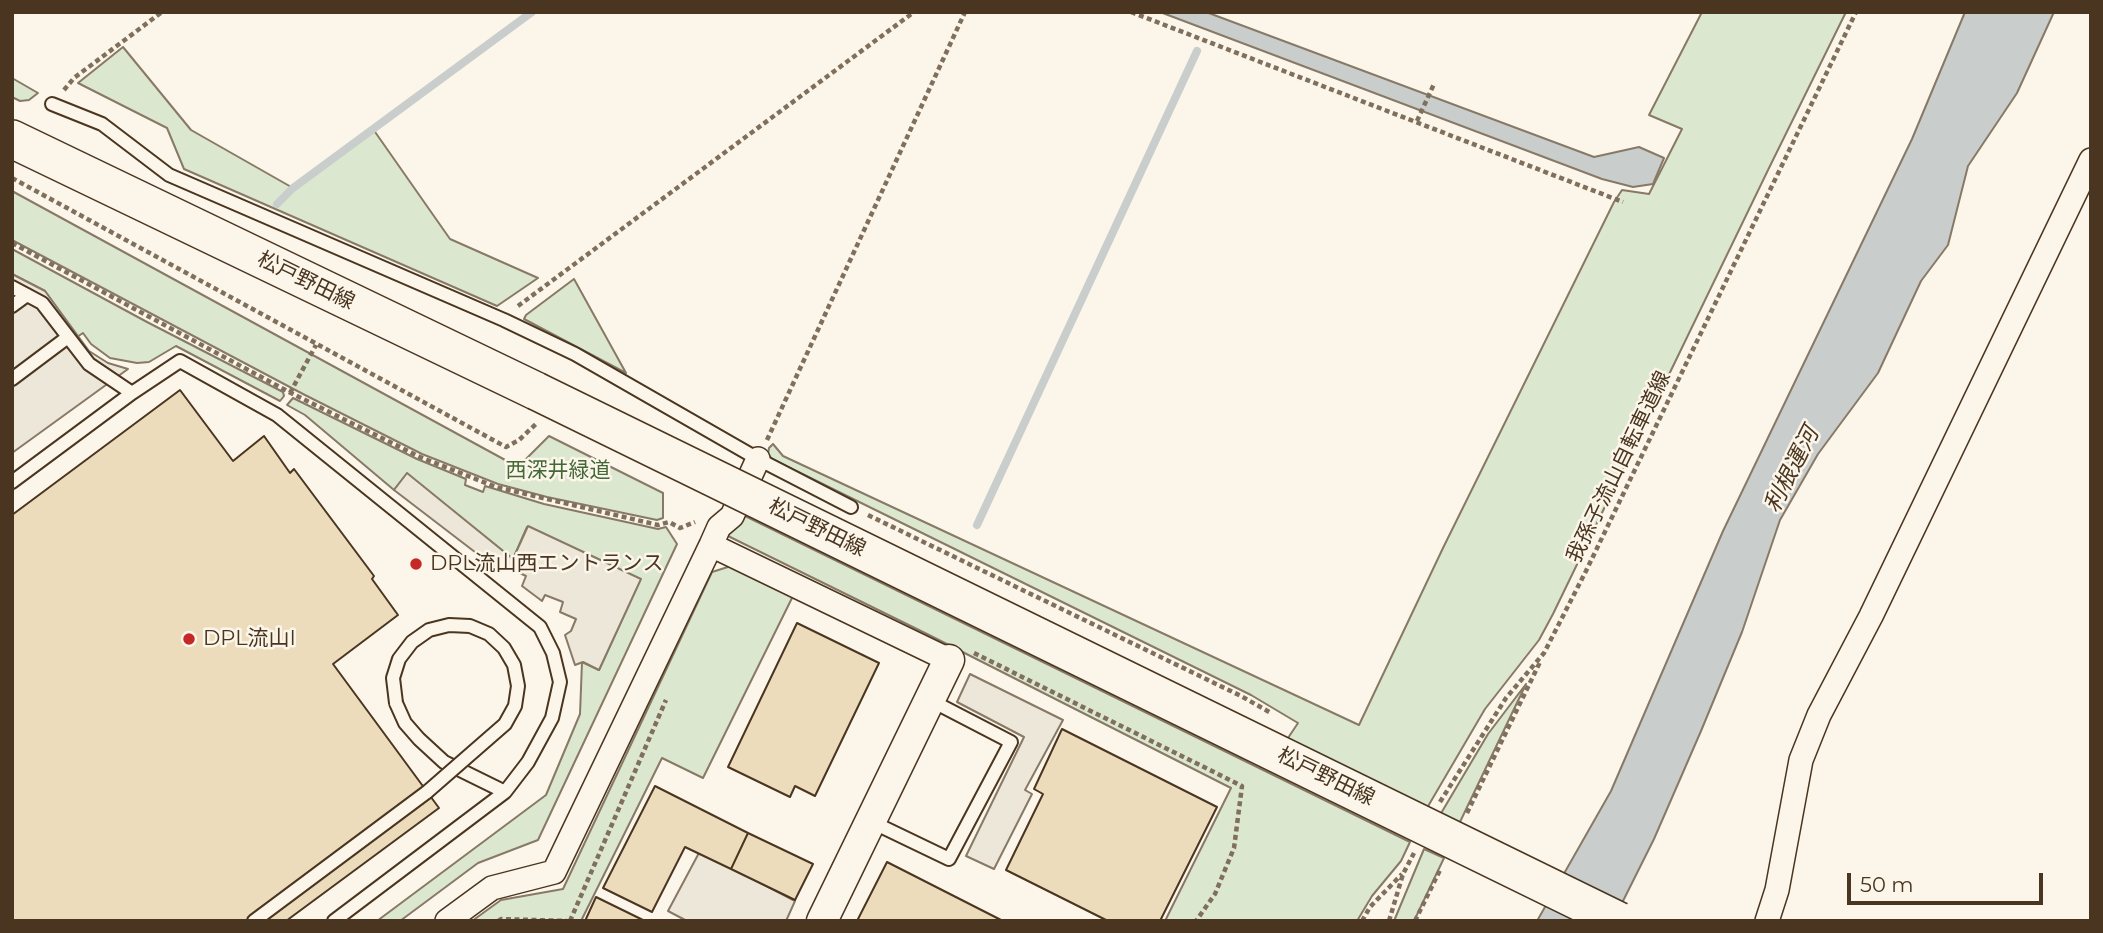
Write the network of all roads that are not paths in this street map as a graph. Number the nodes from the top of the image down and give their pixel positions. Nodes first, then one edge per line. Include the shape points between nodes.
1 (52, 104) road end
2 (12, 139) edge
3 (2091, 160) edge
4 (12, 287) edge
5 (27, 295) junction
6 (12, 306) edge
7 (68, 337) junction
8 (12, 379) edge
9 (132, 393) junction
10 (758, 458) junction
11 (12, 482) edge
12 (851, 507) road end
13 (710, 545) junction
14 (959, 655) joint
15 (930, 700) junction
16 (505, 792) junction
17 (872, 822) junction
18 (254, 921) edge
19 (334, 921) edge
20 (447, 921) edge
21 (822, 921) edge
22 (1619, 921) edge
23 (1767, 921) edge

1 - 10 lane via 103,124 169,175 575,354
2 - 22 main road, 松戸野田線, bridge via 540,401
3 - 23 street via 1819,715 1801,760
4 - 5 lane
5 - 6 lane
5 - 7 lane via 42,303
7 - 8 lane
7 - 9 lane via 89,364
9 - 11 lane
9 - 16 lane via 180,361 277,415 540,627 560,682 552,718
10 - 12 lane
10 - 13 street via 732,516 719,527
13 - 14 street
13 - 20 street via 554,872 492,888
14 - 15 street
15 - 17 street
15 - 17 lane via 1011,742 949,859
16 - 18 lane, bridge via 444,762 405,723 396,703 393,678 399,659 429,630 470,626 489,634 504,648 518,686 505,724 427,792
16 - 19 lane
17 - 21 street

